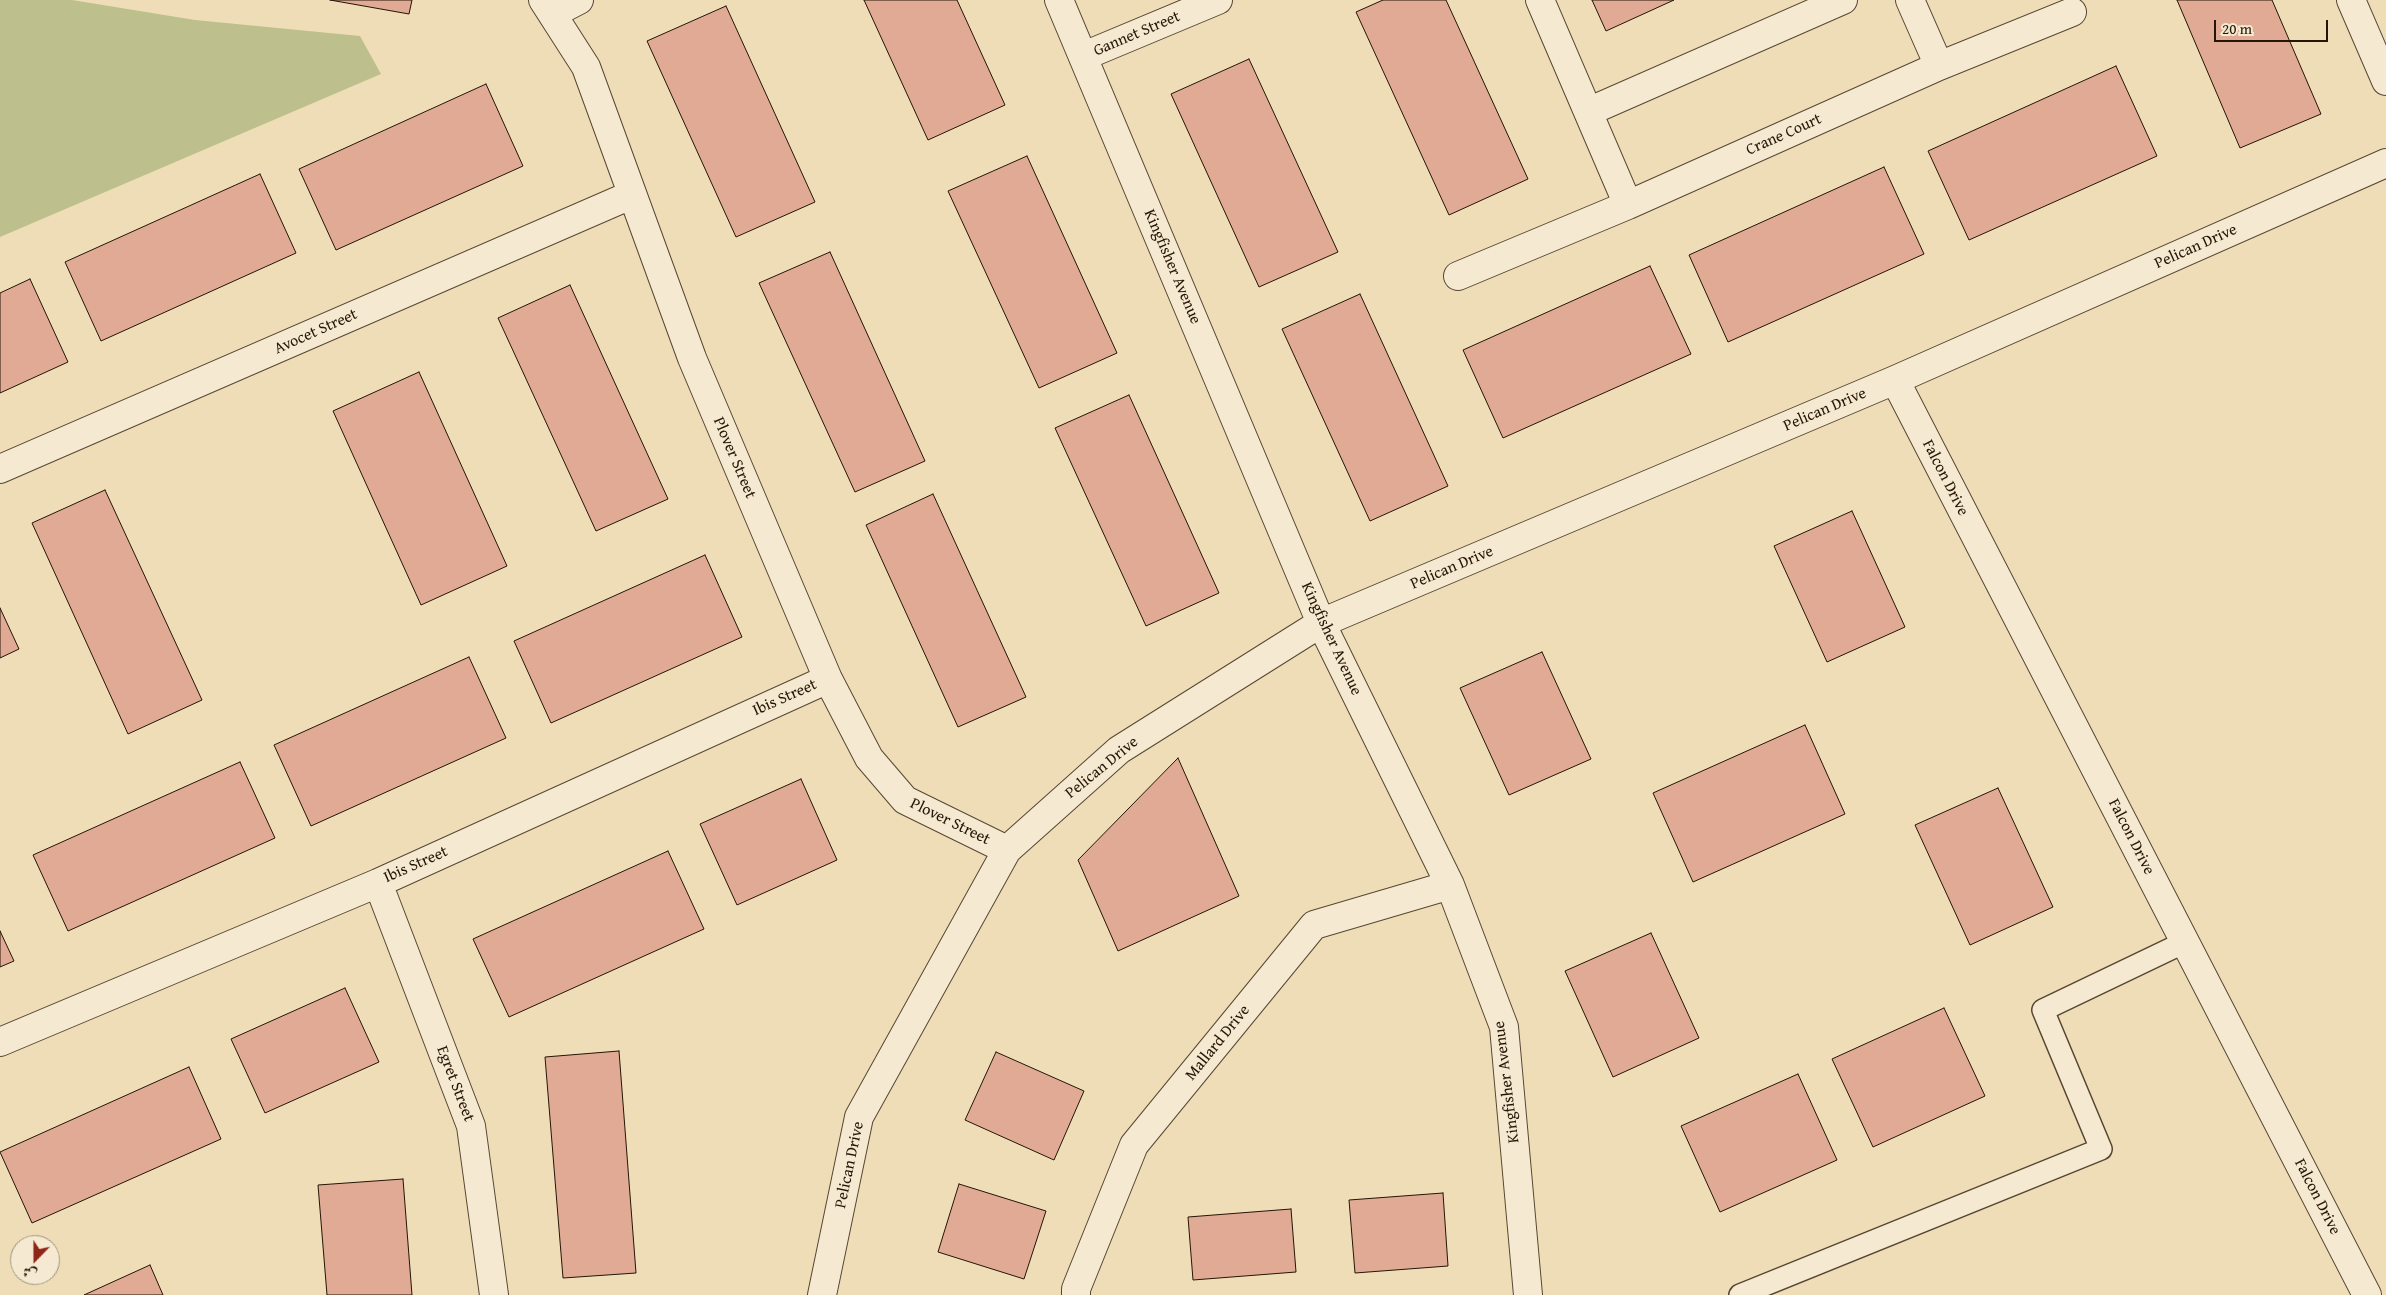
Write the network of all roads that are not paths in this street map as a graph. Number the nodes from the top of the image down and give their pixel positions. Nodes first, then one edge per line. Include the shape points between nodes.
1 (578, 0) edge
2 (1059, 0) edge
3 (1218, 0) edge
4 (1540, 0) edge
5 (1843, 0) edge
6 (1910, 0) edge
7 (2351, 0) edge
8 (548, 7) edge
9 (2072, 12) dead end
10 (1084, 56) junction
11 (1939, 66) junction
12 (2386, 81) edge
13 (1590, 111) junction
14 (2386, 163) edge
15 (631, 195) junction
16 (1628, 205) junction
17 (1458, 276) dead end
18 (1895, 380) junction
19 (0, 469) edge
20 (1321, 623) junction
21 (828, 679) junction
22 (1006, 850) junction
23 (378, 883) junction
24 (1450, 885) junction
25 (2185, 942) junction
26 (0, 1042) edge
27 (494, 1295) edge
28 (822, 1295) edge
29 (1076, 1295) edge
30 (1528, 1295) edge
31 (1740, 1295) edge
32 (2367, 1295) edge

1 - 8 street
2 - 10 street, Kingfisher Avenue
3 - 10 street, Gannet Street
4 - 13 street
5 - 13 street
6 - 11 street
7 - 12 street
8 - 15 street, Plover Street via 586,67
9 - 11 street, Crane Court
10 - 20 street, Kingfisher Avenue
11 - 16 street, Crane Court
13 - 16 street
14 - 18 street, Pelican Drive
15 - 19 street, Avocet Street
15 - 21 street, Plover Street via 692,358
16 - 17 street, Crane Court
18 - 20 street, Pelican Drive
18 - 25 street, Falcon Drive
20 - 22 street, Pelican Drive via 1118,750
20 - 24 street, Kingfisher Avenue
21 - 22 street, Plover Street via 869,758 905,800
21 - 23 street, Ibis Street
22 - 28 street, Pelican Drive via 859,1117
23 - 26 street, Ibis Street
23 - 27 street, Egret Street via 471,1126
24 - 29 street, Mallard Drive via 1314,925 1134,1145
24 - 30 street, Kingfisher Avenue via 1504,1027
25 - 31 lane via 2043,1010 2101,1149
25 - 32 street, Falcon Drive

